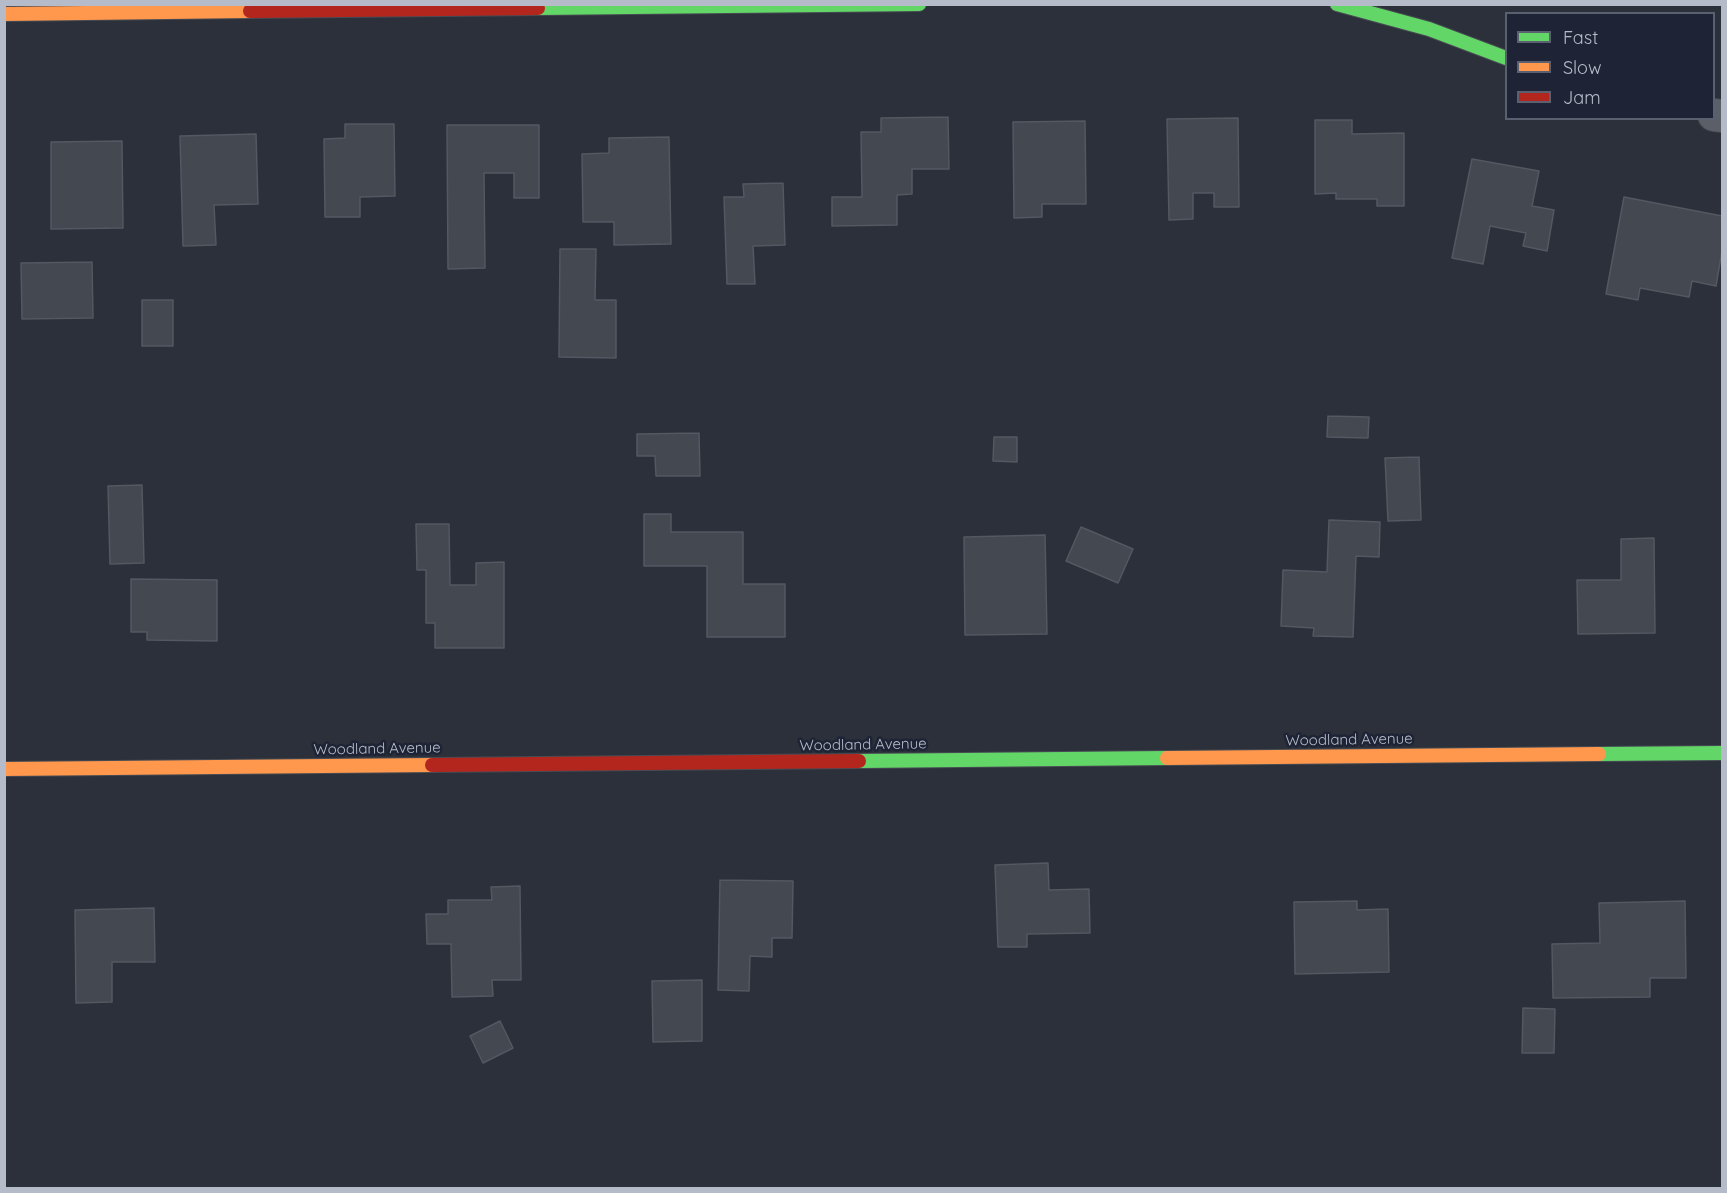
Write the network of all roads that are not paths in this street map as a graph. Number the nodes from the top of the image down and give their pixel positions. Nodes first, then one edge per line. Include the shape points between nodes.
1 (918, 4) edge
2 (1337, 4) edge
3 (4, 14) edge
4 (1505, 58) edge
5 (1722, 753) edge
6 (4, 769) edge

1 - 3 street
2 - 4 street via 1420,27
5 - 6 street, Woodland Avenue

